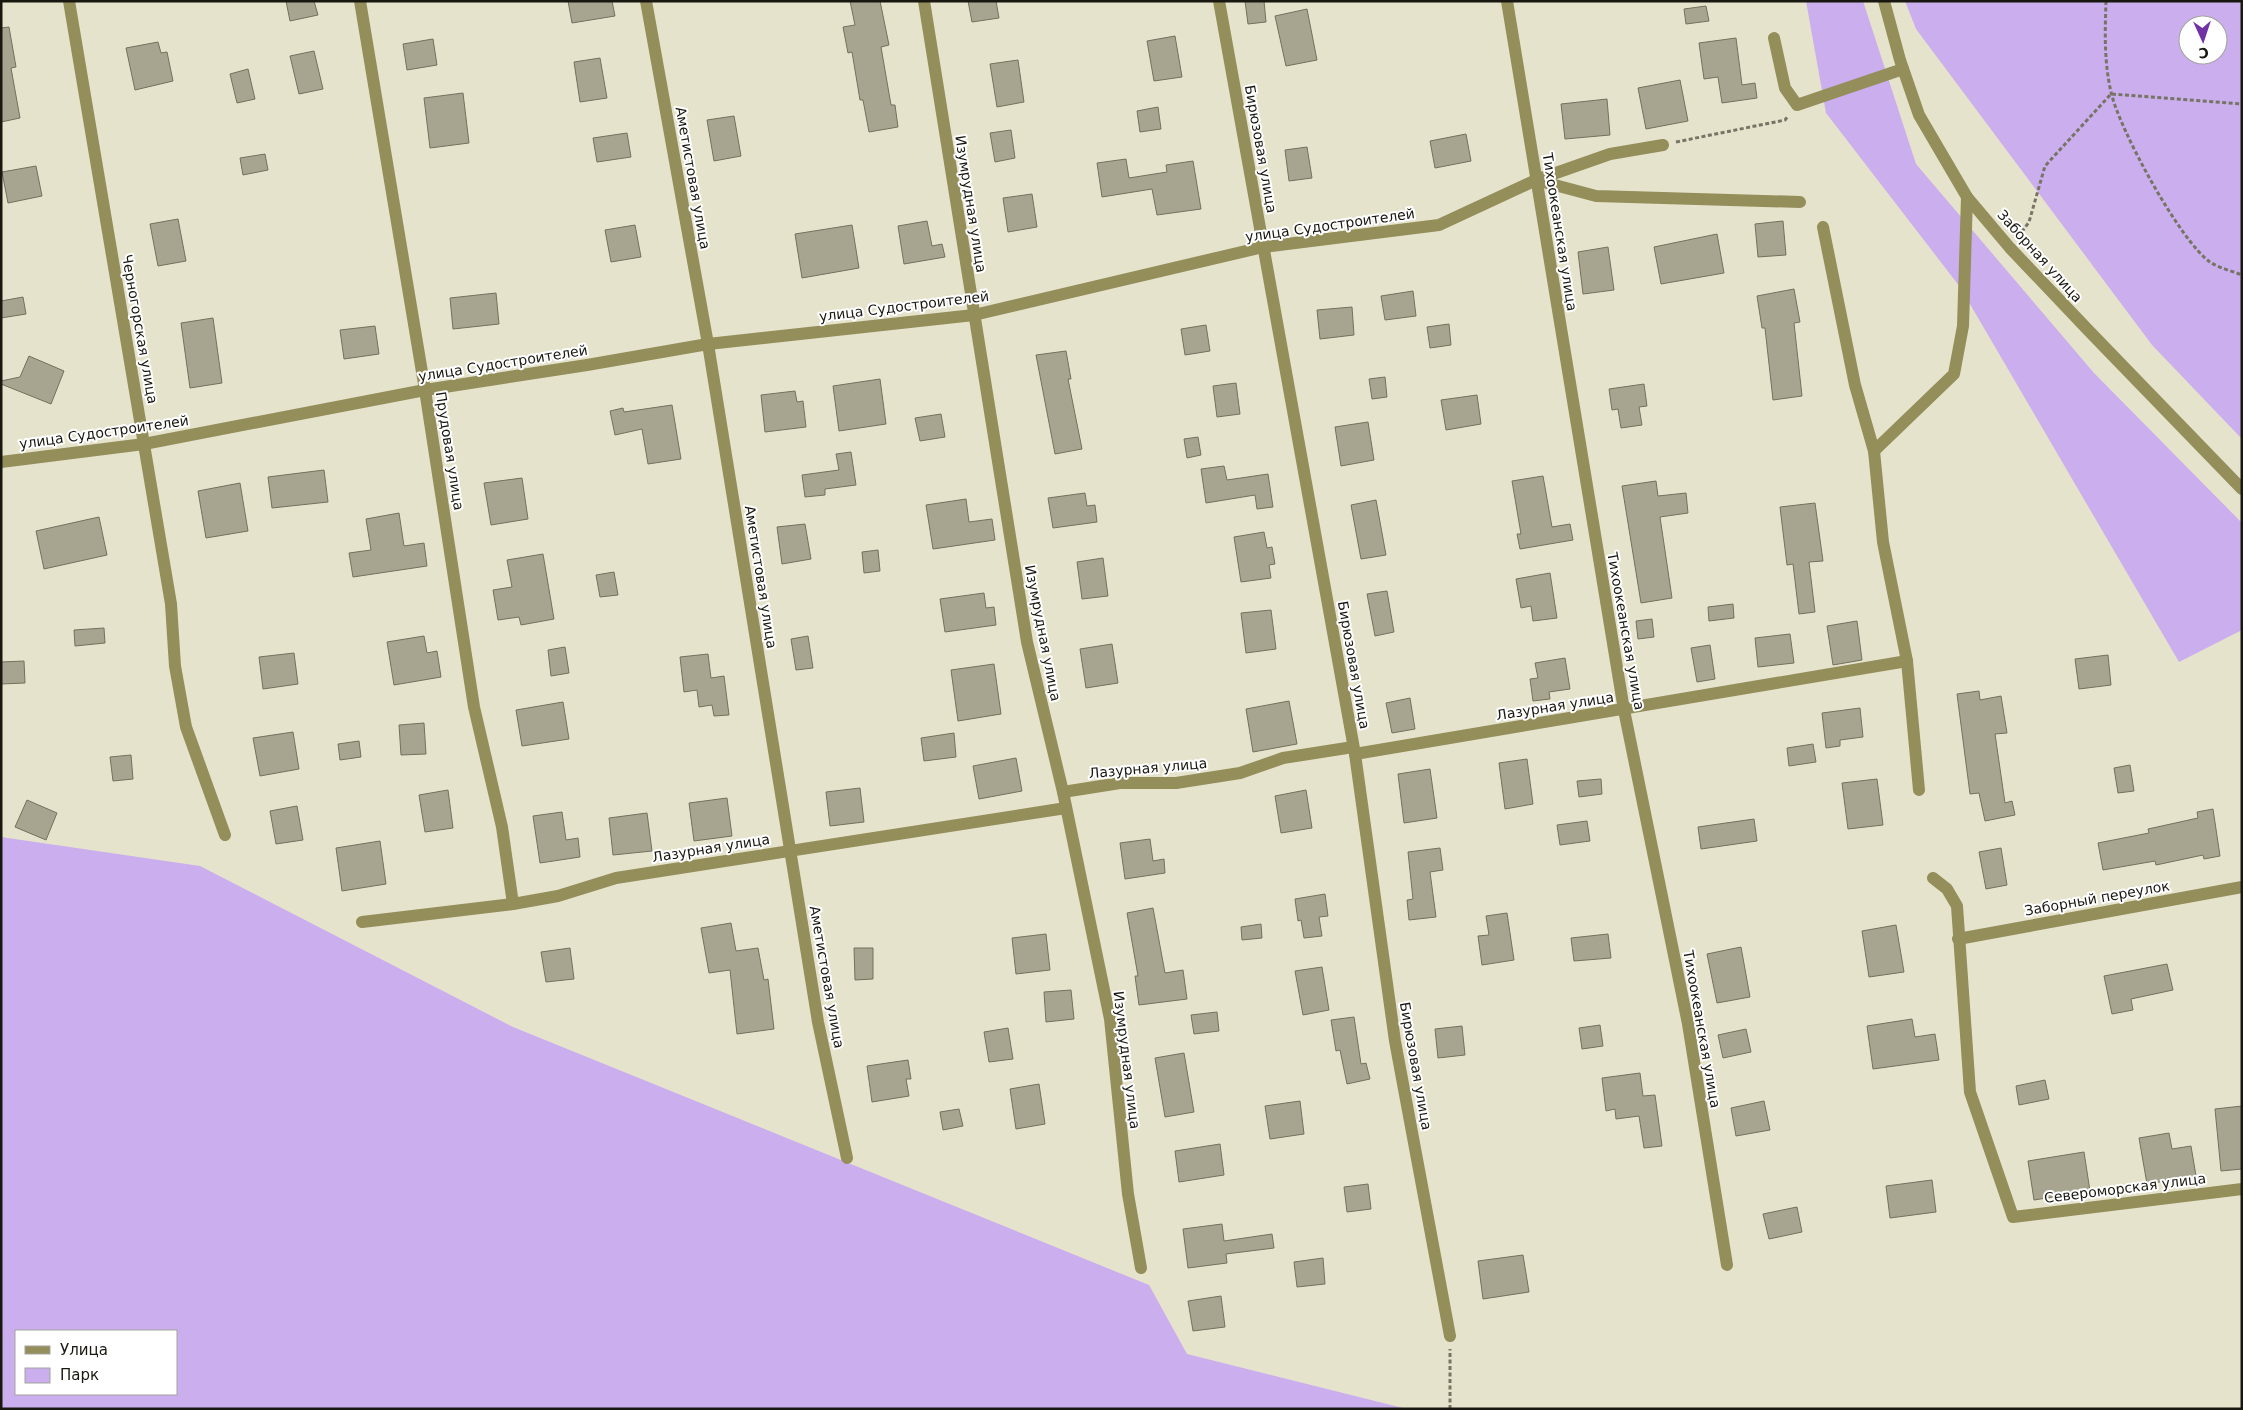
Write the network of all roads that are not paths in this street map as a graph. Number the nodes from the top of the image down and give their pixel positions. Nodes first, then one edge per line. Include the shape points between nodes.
1 (69, 1) edge
2 (360, 1) edge
3 (646, 1) edge
4 (924, 1) edge
5 (1218, 1) edge
6 (1507, 1) edge
7 (1884, 1) edge
8 (1774, 38) dead end
9 (1903, 69) junction
10 (1663, 144) road end
11 (1536, 180) junction
12 (1966, 197) junction
13 (1800, 202) dead end
14 (1823, 226) dead end
15 (1263, 246) junction
16 (974, 315) junction
17 (708, 344) junction
18 (425, 390) junction
19 (144, 444) junction
20 (1874, 451) junction
21 (1, 462) edge
22 (2242, 489) edge
23 (1907, 661) junction
24 (1624, 710) junction
25 (1354, 751) junction
26 (1919, 790) dead end
27 (1063, 792) junction
28 (1066, 808) junction
29 (224, 835) dead end
30 (791, 851) junction
31 (1933, 878) dead end
32 (2242, 887) edge
33 (513, 904) junction
34 (362, 922) dead end
35 (1958, 939) junction
36 (847, 1158) dead end
37 (2242, 1189) edge
38 (1727, 1265) dead end
39 (1141, 1268) dead end
40 (1450, 1336) road end

1 - 19 street, Черногорская улица
2 - 18 street, Прудовая улица
3 - 17 street, Аметистовая улица
4 - 16 street, Изумрудная улица
5 - 15 street, Бирюзовая улица
6 - 11 street, Тихоокеанская улица
7 - 9 street, Заборная улица
8 - 9 street via 1785,88 1797,105
9 - 12 street, Заборная улица via 1919,115
10 - 11 street, улица Судостроителей via 1610,154
11 - 13 street via 1596,196
11 - 15 street, улица Судостроителей via 1438,225
11 - 24 street, Тихоокеанская улица
12 - 20 street via 1963,326 1954,374
12 - 22 street, Заборная улица via 2010,248
14 - 20 street via 1855,385
15 - 16 street, улица Судостроителей
15 - 25 street, Бирюзовая улица
16 - 17 street, улица Судостроителей
16 - 27 street, Изумрудная улица via 1027,642
17 - 18 street, улица Судостроителей
17 - 30 street, Аметистовая улица
18 - 19 street, улица Судостроителей
18 - 33 street, Прудовая улица via 474,707 502,827
19 - 21 street, улица Судостроителей
19 - 29 street, Черногорская улица via 171,604 175,666 186,727
20 - 23 street via 1883,542
23 - 24 street, Лазурная улица
23 - 26 street
24 - 25 street, Лазурная улица
24 - 38 street, Тихоокеанская улица via 1688,1024
25 - 27 street, Лазурная улица via 1282,758 1240,773 1176,783 1120,783
25 - 40 street, Бирюзовая улица via 1395,1041
27 - 28 street, Изумрудная улица
28 - 30 street, Лазурная улица
28 - 39 street, Изумрудная улица via 1110,1019 1128,1194
30 - 33 street, Лазурная улица via 616,878 558,896
30 - 36 street, Аметистовая улица via 818,1022
31 - 35 street via 1946,889 1957,906
32 - 35 street, Заборный переулок
33 - 34 street, Лазурная улица
35 - 37 street, Североморская улица via 1970,1092 2013,1217

